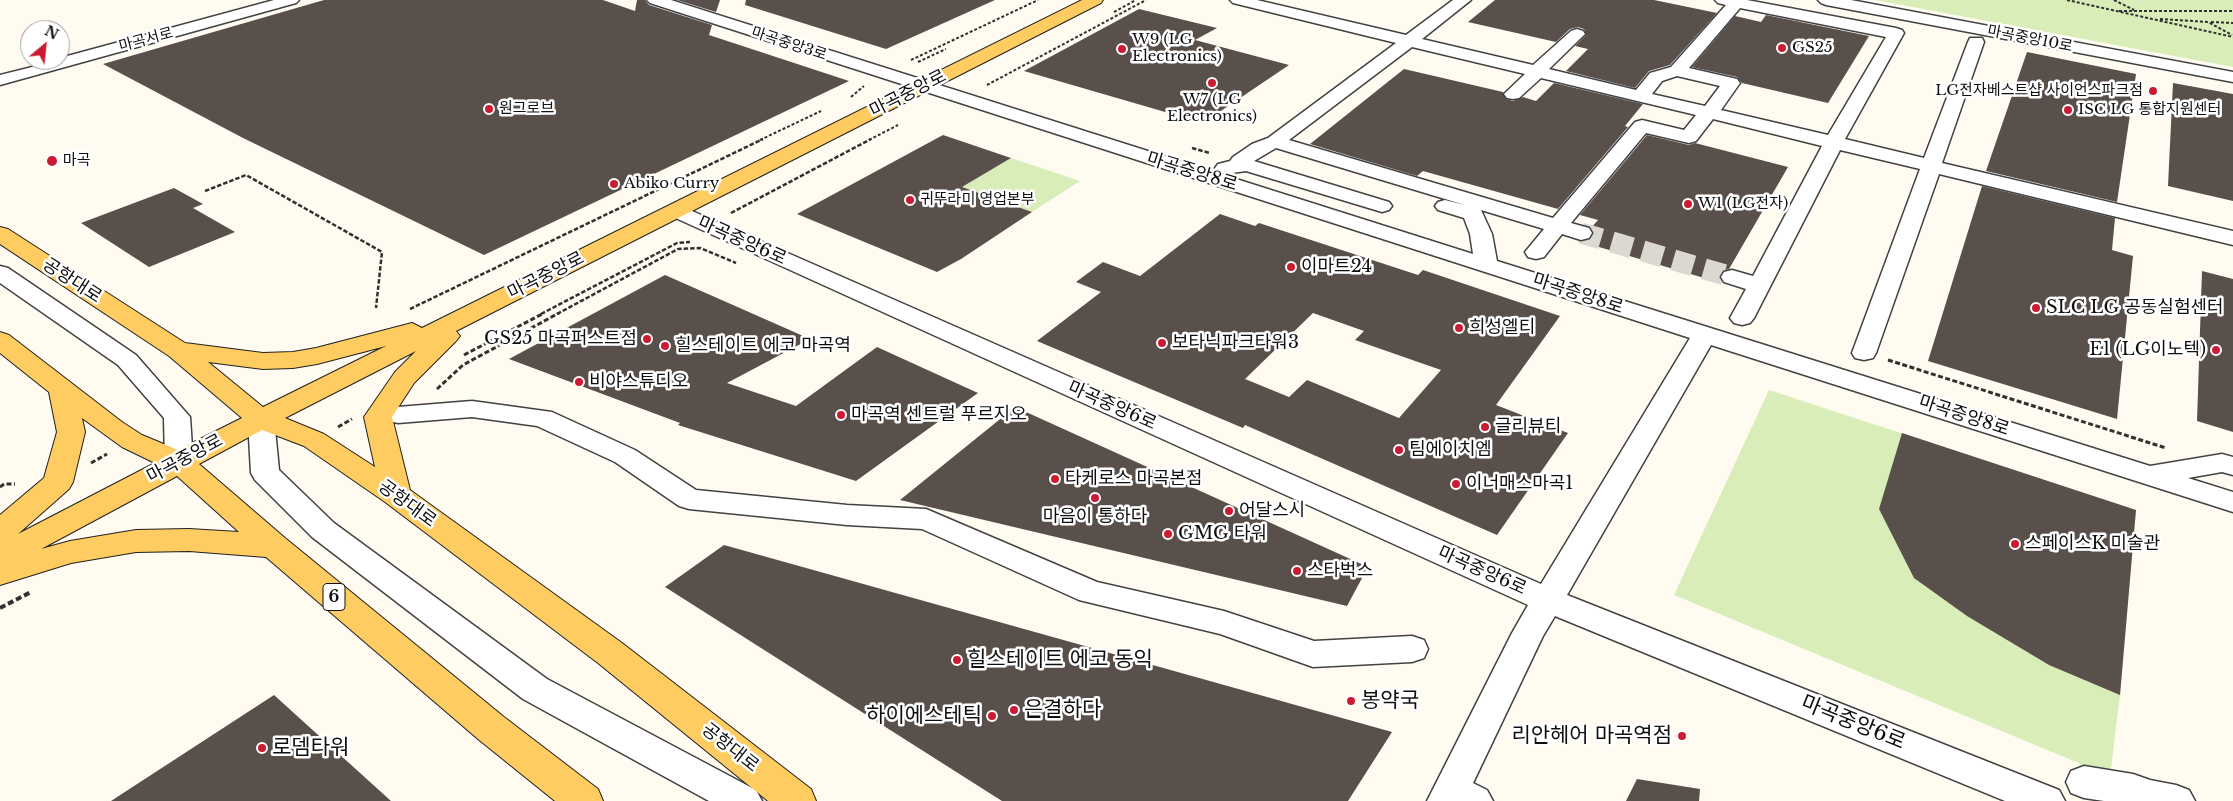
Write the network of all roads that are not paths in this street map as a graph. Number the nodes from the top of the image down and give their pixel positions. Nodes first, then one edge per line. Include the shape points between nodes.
1 (291, 0) edge
2 (655, 0) edge
3 (1094, 0) edge
4 (1238, 0) edge
5 (1463, 0) edge
6 (1826, 0) edge
7 (1738, 2) edge
8 (1577, 34) dead end
9 (1409, 40) junction
10 (1976, 42) dead end
11 (2149, 62) junction
12 (1537, 71) junction
13 (1677, 71) junction
14 (2233, 77) edge
15 (0, 80) edge
16 (923, 87) junction
17 (2233, 93) edge
18 (1513, 94) dead end
19 (1640, 96) junction
20 (1710, 112) junction
21 (1275, 142) junction
22 (1834, 142) junction
23 (1240, 161) road end
24 (1932, 166) junction
25 (1320, 169) dead end
26 (1192, 172) junction
27 (1382, 206) dead end
28 (676, 211) junction
29 (1558, 226) junction
30 (1581, 233) tunnel mouth
31 (0, 234) edge
32 (2233, 238) edge
33 (1536, 252) dead end
34 (1486, 264) junction
35 (0, 273) edge
36 (1732, 277) tunnel mouth
37 (1758, 285) junction
38 (471, 314) junction
39 (1742, 318) dead end
40 (1705, 334) junction
41 (0, 340) edge
42 (178, 350) junction
43 (1864, 353) road end
44 (62, 390) junction
45 (403, 414) road end
46 (261, 419) junction
47 (179, 462) junction
48 (2233, 466) edge
49 (2148, 475) junction
50 (396, 495) junction
51 (2233, 502) edge
52 (0, 532) edge
53 (274, 546) junction
54 (0, 557) edge
55 (0, 573) edge
56 (1548, 600) junction
57 (1412, 649) dead end
58 (2084, 782) dead end
59 (1457, 797) edge
60 (584, 801) edge
61 (743, 801) edge
62 (797, 801) edge
63 (2046, 801) edge
64 (2176, 801) edge

1 - 15 street, 마곡서로
2 - 16 street, 마곡중앙3로
3 - 16 main road, 마곡중앙로
4 - 9 street
5 - 9 street
6 - 11 street, 마곡중앙10로
7 - 13 street
7 - 22 street via 1896,33
8 - 12 street
9 - 12 street
9 - 21 street
10 - 24 street
11 - 14 street, 마곡중앙10로
11 - 17 street via 2205,87
12 - 18 street
12 - 19 street
13 - 19 street via 1656,77
13 - 20 street via 1731,83
16 - 26 street, 마곡중앙8로
16 - 28 main road, 마곡중앙로
19 - 20 street
20 - 22 street
20 - 29 street via 1689,137 1642,126
21 - 23 street
21 - 29 street
22 - 24 street
22 - 37 street
24 - 32 street
24 - 43 street
25 - 34 street via 1473,214 1482,234
26 - 27 street via 1247,165
26 - 34 street, 마곡중앙8로
28 - 38 main road, 마곡중앙로
28 - 56 street, 마곡중앙6로
29 - 30 street
29 - 33 street
31 - 42 main road, 공항대로
34 - 40 street, 마곡중앙8로
35 - 47 street via 127,360 177,417
36 - 37 street
37 - 39 street
38 - 42 main road via 293,360 263,361
38 - 46 main road, 마곡중앙로
38 - 50 main road via 404,378 378,417
40 - 49 street, 마곡중앙8로
40 - 56 street, 마곡중앙6로
41 - 44 main road, 6
42 - 46 main road, 공항대로
44 - 47 main road, 6 via 132,441
44 - 52 main road via 71,432 58,482
45 - 57 street via 472,409 543,418 625,456 689,499 847,515 926,519 1090,592 1224,623 1313,654
46 - 47 main road, 마곡중앙로
46 - 50 main road, 공항대로 via 314,440
46 - 61 street via 265,472 323,530 535,689
47 - 53 main road, 6
47 - 54 main road, 마곡중앙로
48 - 49 street via 2222,462
49 - 51 street, 마곡중앙8로
50 - 62 main road, 공항대로 via 610,653
53 - 55 main road via 136,540 70,552
53 - 60 main road, 6 via 491,728
56 - 59 street, 마곡중앙6로 via 1528,633
56 - 63 street, 마곡중앙6로
58 - 64 street

